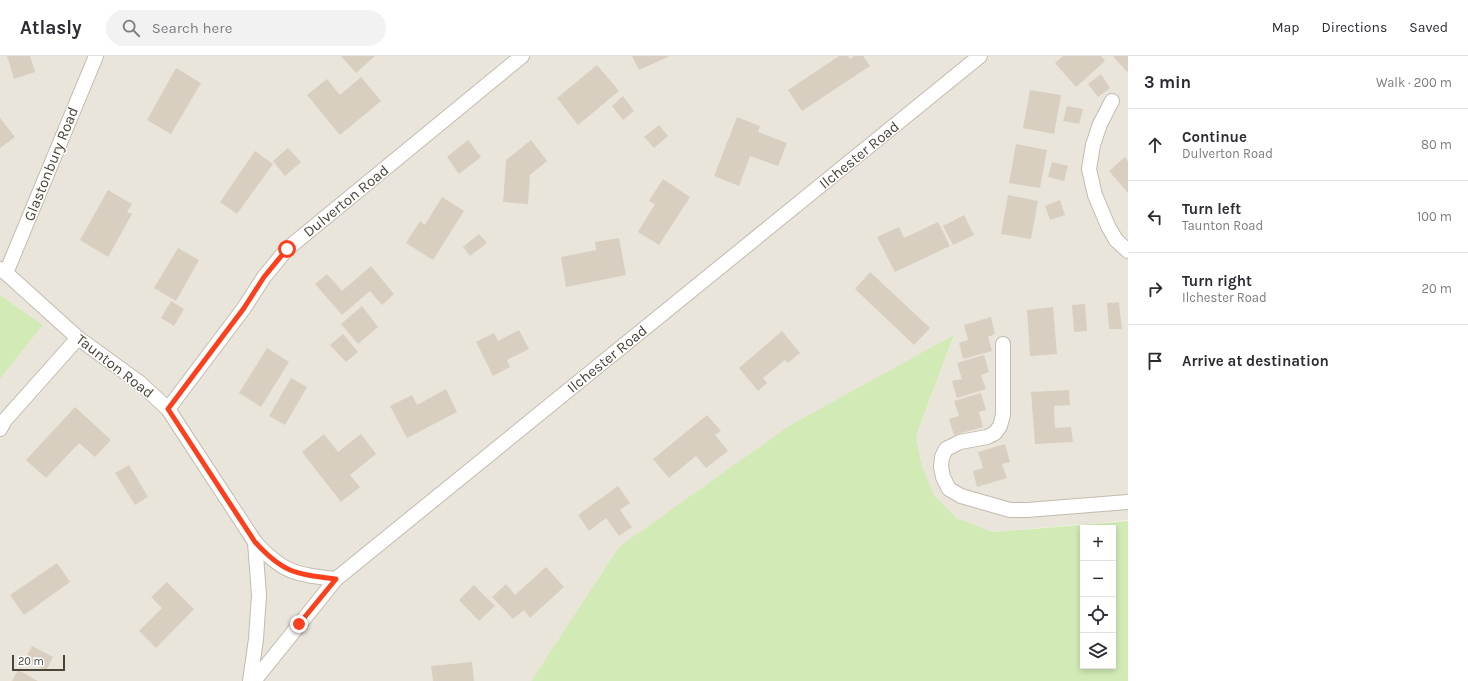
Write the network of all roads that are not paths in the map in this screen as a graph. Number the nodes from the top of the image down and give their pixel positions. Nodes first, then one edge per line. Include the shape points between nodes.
1 (96, 56) edge
2 (522, 56) edge
3 (980, 56) edge
4 (1112, 101) dead end
5 (1128, 251) edge
6 (3, 271) edge
7 (78, 338) junction
8 (1003, 344) dead end
9 (168, 409) junction
10 (0, 429) edge
11 (1128, 502) edge
12 (255, 542) junction
13 (336, 579) junction
14 (250, 681) edge
15 (254, 681) edge

1 - 6 street, Glastonbury Road
2 - 9 street, Dulverton Road via 287,249
3 - 13 street, Ilchester Road
4 - 5 street via 1097,131 1089,169 1095,195 1108,226 1116,240
6 - 7 street, Taunton Road
7 - 9 street, Taunton Road via 140,383
7 - 10 street via 5,420
8 - 11 street via 1003,415 1000,426 995,433 960,442 946,449 941,467 949,489 961,496 1010,510
9 - 12 street, Taunton Road
12 - 13 street, Taunton Road via 267,556 297,574
12 - 14 street via 259,594
13 - 15 street, Ilchester Road

